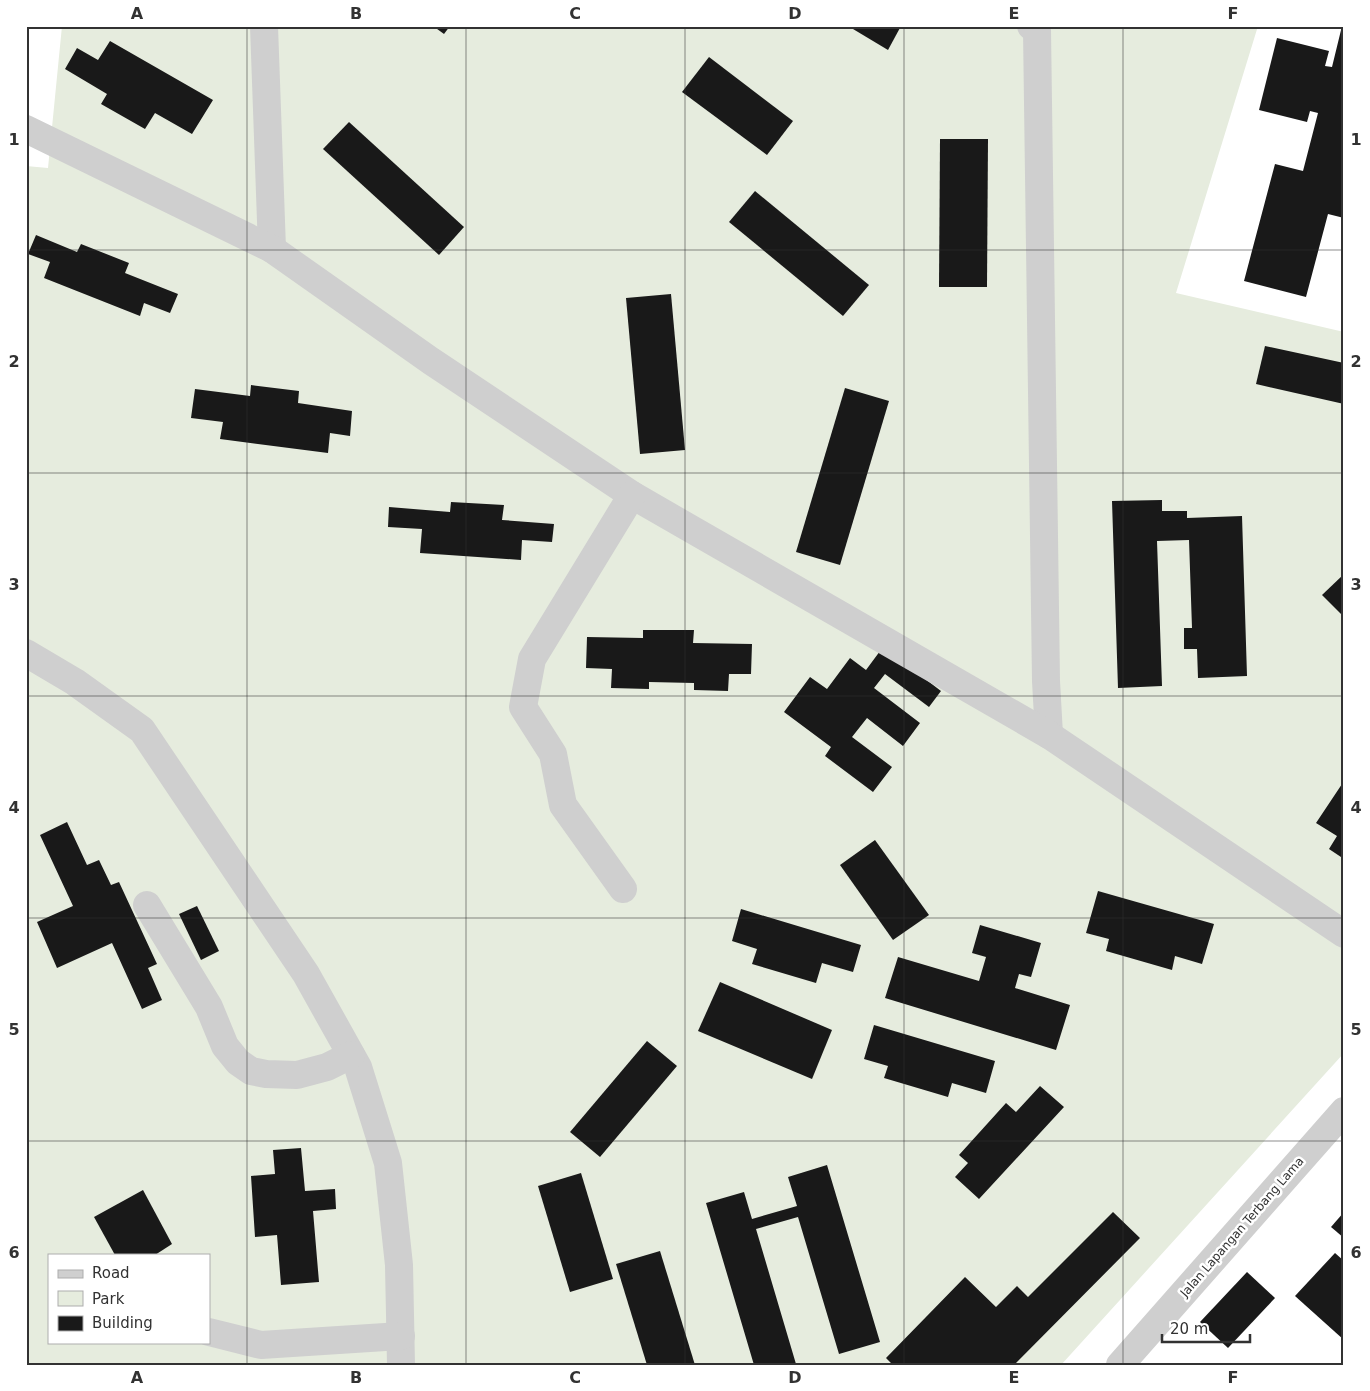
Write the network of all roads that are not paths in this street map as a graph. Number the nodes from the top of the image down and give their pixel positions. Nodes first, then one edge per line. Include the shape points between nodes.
1 (264, 26) edge
2 (1035, 27) edge
3 (26, 129) edge
4 (272, 249) junction
5 (632, 495) junction
6 (26, 653) edge
7 (1049, 735) junction
8 (623, 889) dead end
9 (147, 905) dead end
10 (1344, 934) edge
11 (352, 1056) junction
12 (1344, 1111) edge
13 (210, 1332) edge
14 (401, 1336) junction
15 (401, 1365) edge
16 (1120, 1365) edge

1 - 4 street
2 - 7 street
3 - 4 street
4 - 5 street via 431,361
5 - 7 street
5 - 8 street via 532,659 523,706 553,754 563,805
6 - 11 street via 75,682 142,730 306,974
7 - 10 street
9 - 11 street via 209,1007 225,1046 238,1062 251,1071 297,1075
11 - 14 street via 388,1163 399,1265
12 - 16 street, Jalan Lapangan Terbang Lama
13 - 14 street via 261,1345
14 - 15 street

